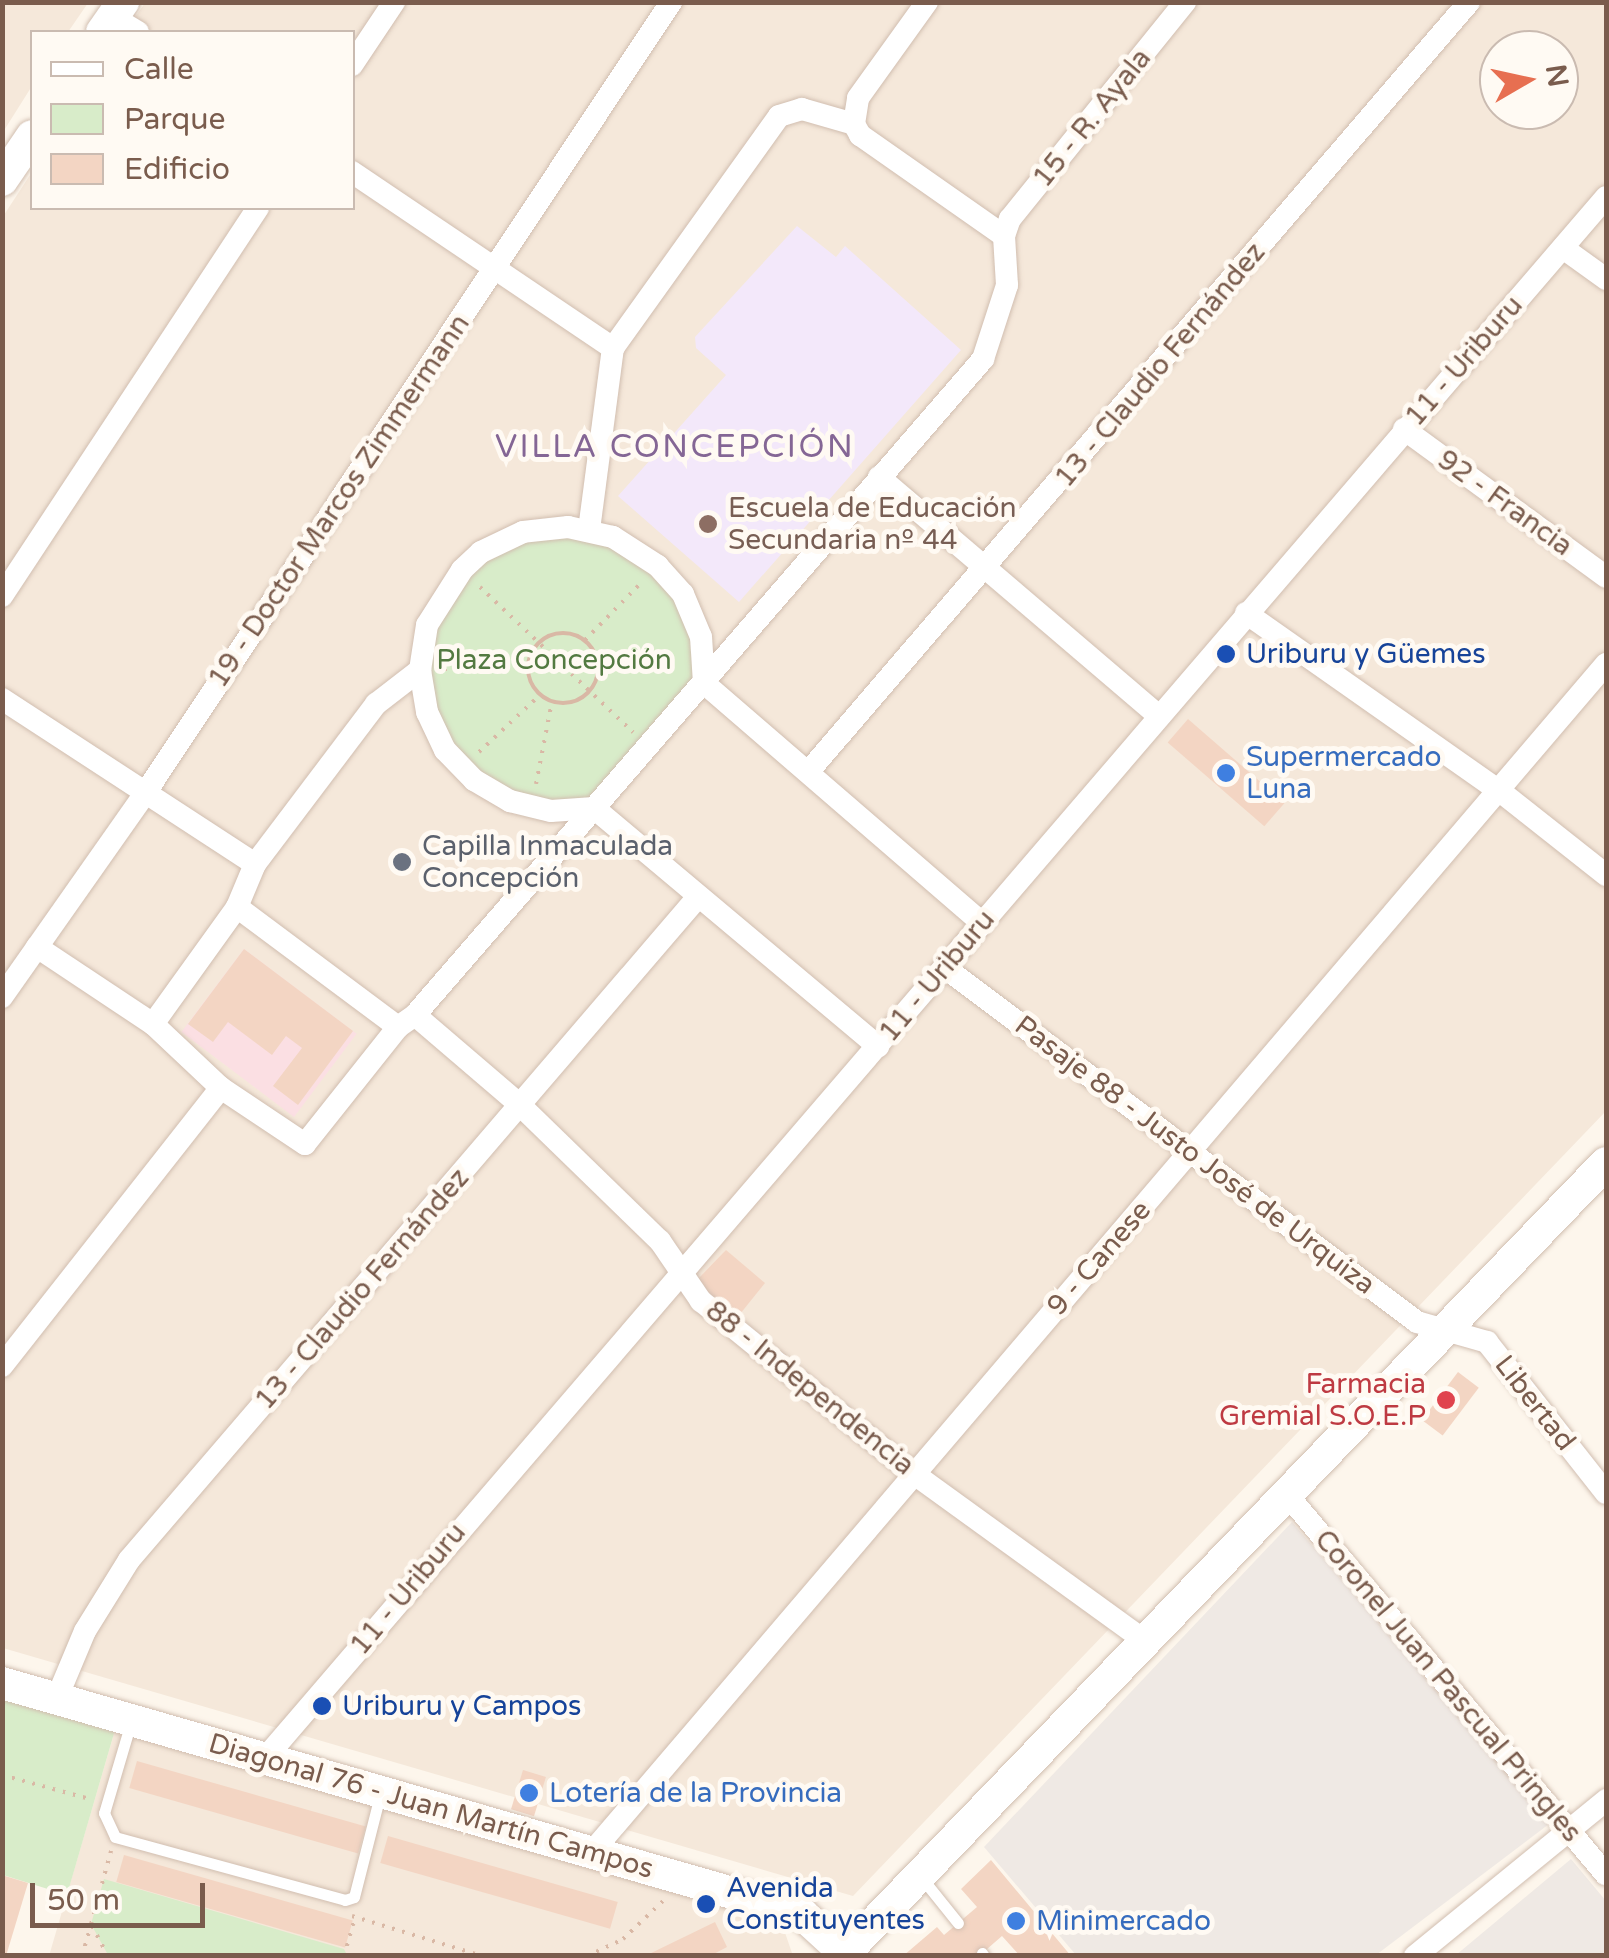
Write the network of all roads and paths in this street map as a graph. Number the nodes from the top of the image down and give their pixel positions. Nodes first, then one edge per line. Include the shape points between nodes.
1 (394, 2) edge
2 (671, 2) edge
3 (927, 2) edge
4 (1185, 2) edge
5 (1469, 2) edge
6 (355, 60) edge
7 (854, 124) junction
8 (30, 139) edge
9 (355, 174) edge
10 (2, 180) edge
11 (1606, 196) edge
12 (257, 210) edge
13 (1004, 236) junction
14 (1563, 248) junction
15 (493, 270) junction
16 (1606, 279) edge
17 (612, 348) junction
18 (1404, 429) junction
19 (879, 477) junction
20 (589, 530) junction
21 (658, 566) junction
22 (462, 570) junction
23 (984, 572) junction
24 (1606, 577) edge
25 (2, 596) edge
26 (1246, 613) junction
27 (585, 640) junction
28 (539, 643) junction
29 (529, 664) junction
30 (1606, 664) edge
31 (598, 666) junction
32 (420, 670) junction
33 (704, 674) junction
34 (590, 690) junction
35 (541, 694) junction
36 (2, 699) edge
37 (552, 701) junction
38 (1159, 716) junction
39 (648, 746) junction
40 (462, 768) junction
41 (809, 771) junction
42 (146, 792) junction
43 (1500, 792) junction
44 (532, 807) junction
45 (594, 808) junction
46 (255, 864) junction
47 (1606, 874) edge
48 (697, 898) junction
49 (237, 907) junction
50 (982, 923) junction
51 (37, 947) junction
52 (944, 968) junction
53 (2, 996) edge
54 (406, 1021) junction
55 (153, 1024) junction
56 (878, 1046) junction
57 (221, 1088) junction
58 (520, 1105) junction
59 (1193, 1150) junction
60 (1606, 1162) edge
61 (679, 1270) junction
62 (1450, 1332) junction
63 (2, 1366) edge
64 (914, 1472) junction
65 (1606, 1493) edge
66 (1290, 1498) junction
67 (1149, 1644) junction
68 (2, 1683) edge
69 (56, 1700) junction
70 (131, 1722) junction
71 (267, 1756) junction
72 (2, 1775) edge
73 (382, 1790) junction
74 (1606, 1800) edge
75 (107, 1803) junction
76 (1569, 1830) junction
77 (115, 1837) junction
78 (592, 1852) junction
79 (1606, 1874) edge
80 (921, 1877) junction
81 (686, 1880) junction
82 (354, 1897) junction
83 (958, 1923) dead end
84 (91, 1924) junction
85 (845, 1955) edge
86 (82, 1956) edge
87 (108, 1956) edge
88 (344, 1956) edge
89 (587, 1956) edge
90 (1415, 1956) edge

1 - 6 street
2 - 15 street, 19 - Doctor Marcos Zimmermann
3 - 7 street via 858,98
4 - 13 street, 15 - R. Ayala via 1010,219
5 - 23 street, 13 - Claudio Fernández
7 - 13 street via 860,135
7 - 17 street via 802,108 779,116
8 - 10 main road
9 - 15 street
11 - 14 street, 11 - Uriburu
12 - 25 street
13 - 19 street via 1007,285 983,359
14 - 16 street
14 - 18 street, 11 - Uriburu
15 - 17 street
15 - 42 street, 19 - Doctor Marcos Zimmermann
17 - 20 street
18 - 24 street, 92 - Francia
18 - 26 street, 11 - Uriburu
19 - 23 street
19 - 33 street
20 - 21 street
20 - 22 street via 523,532 481,552
21 - 27 path
21 - 33 street via 683,594
22 - 28 path
22 - 32 street via 427,625
23 - 38 street
23 - 41 street, 13 - Claudio Fernández
26 - 38 street, 11 - Uriburu
26 - 43 street
27 - 28 path via 565,633
27 - 31 path
28 - 29 path
28 - 34 path
29 - 32 path
29 - 35 path
30 - 43 street, 9 - Canese
31 - 33 path
31 - 34 path
32 - 40 street via 427,712
32 - 46 street via 376,704
33 - 39 street
33 - 41 street
34 - 37 path via 568,702
34 - 39 path
35 - 37 path
35 - 40 path
36 - 42 street
37 - 44 path
38 - 50 street, 11 - Uriburu
39 - 45 street
40 - 44 street via 510,802
41 - 50 street
42 - 46 street
42 - 51 street, 19 - Doctor Marcos Zimmermann
43 - 47 street
43 - 59 street, 9 - Canese
44 - 45 street
45 - 48 street
45 - 54 street
46 - 49 street
48 - 56 street
48 - 58 street, 13 - Claudio Fernández
49 - 54 street, 88 - Independencia
49 - 55 street
50 - 52 street, 11 - Uriburu
51 - 53 street, 19 - Doctor Marcos Zimmermann
51 - 55 street
52 - 56 street, 11 - Uriburu
52 - 59 street, Pasaje 88 - Justo José de Urquiza
54 - 57 street via 305,1144
54 - 58 street, 88 - Independencia
55 - 57 street
56 - 61 street, 11 - Uriburu
57 - 63 street
58 - 61 street, 88 - Independencia via 660,1241
58 - 69 street, 13 - Claudio Fernández via 129,1560 84,1631
59 - 62 street, Pasaje 88 - Justo José de Urquiza via 1417,1322
59 - 64 street, 9 - Canese
60 - 62 main road
61 - 64 street, 88 - Independencia via 701,1301
61 - 71 street, 11 - Uriburu
62 - 65 street, Libertad via 1487,1342
62 - 66 main road
64 - 67 street, 88 - Independencia
64 - 78 street, 9 - Canese
66 - 67 main road
66 - 76 street, Coronel Juan Pascual Pringles
67 - 80 main road
68 - 69 main road, Diagonal 76 - Juan Martín Campos
69 - 70 main road, Diagonal 76 - Juan Martín Campos
70 - 71 main road, Diagonal 76 - Juan Martín Campos
70 - 75 lane
71 - 73 main road, Diagonal 76 - Juan Martín Campos
72 - 75 path
73 - 78 main road, Diagonal 76 - Juan Martín Campos
73 - 82 lane
74 - 76 street
75 - 77 lane via 106,1824
76 - 79 street, Coronel Juan Pascual Pringles
76 - 90 street
77 - 82 lane via 345,1900
77 - 84 path
78 - 81 main road, Diagonal 76 - Juan Martín Campos
80 - 83 lane
80 - 85 main road
81 - 85 main road, Diagonal 76 - Juan Martín Campos via 803,1915
81 - 89 path via 623,1939
82 - 88 path via 356,1923
84 - 86 path
84 - 87 path

